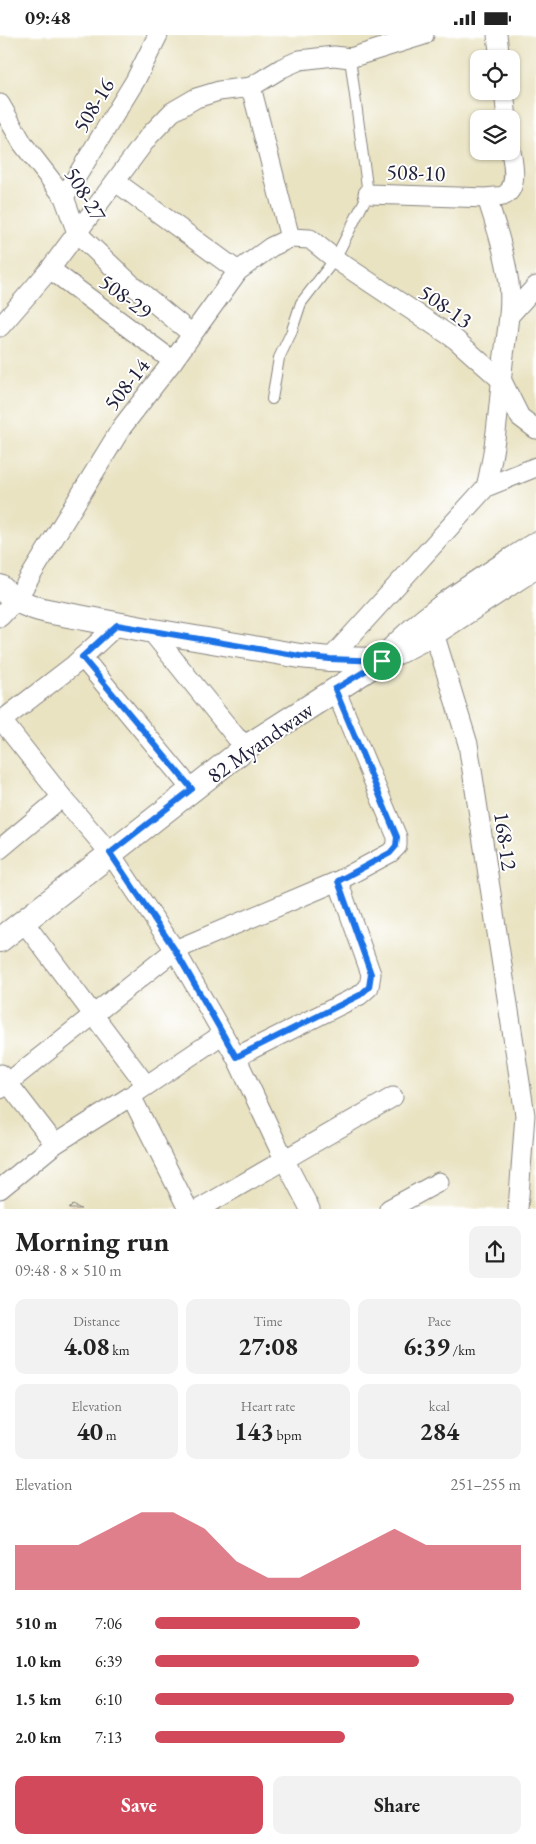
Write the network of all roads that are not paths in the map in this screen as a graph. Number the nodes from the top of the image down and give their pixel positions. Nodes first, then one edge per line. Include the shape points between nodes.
1 (158, 35) edge
2 (424, 35) edge
3 (497, 35) edge
4 (499, 50) edge
5 (350, 59) junction
6 (251, 87) junction
7 (0, 104) edge
8 (512, 160) edge
9 (116, 182) junction
10 (368, 194) junction
11 (64, 197) junction
12 (487, 198) junction
13 (77, 233) junction
14 (290, 238) junction
15 (310, 239) joint
16 (334, 259) junction
17 (50, 269) junction
18 (238, 271) junction
19 (536, 286) edge
20 (509, 316) junction
21 (0, 327) edge
22 (192, 333) junction
23 (173, 361) junction
24 (502, 381) junction
25 (272, 399) dead end
26 (536, 429) edge
27 (536, 467) edge
28 (486, 487) junction
29 (536, 544) edge
30 (536, 566) edge
31 (5, 602) edge
32 (117, 625) junction
33 (148, 630) junction
34 (434, 633) junction
35 (82, 657) junction
36 (330, 659) junction
37 (382, 661) junction
38 (335, 689) junction
39 (1, 721) edge
40 (248, 746) junction
41 (192, 789) junction
42 (62, 797) junction
43 (0, 849) edge
44 (110, 853) junction
45 (338, 881) junction
46 (23, 921) junction
47 (0, 940) edge
48 (175, 950) junction
49 (93, 1015) junction
50 (223, 1034) junction
51 (236, 1057) junction
52 (3, 1082) edge
53 (138, 1091) junction
54 (393, 1097) dead end
55 (55, 1144) junction
56 (284, 1159) junction
57 (439, 1182) dead end
58 (0, 1189) edge
59 (188, 1209) edge
60 (199, 1209) edge
61 (310, 1209) edge
62 (389, 1209) edge
63 (518, 1209) edge

1 - 11 street, 508-16 via 135,81
2 - 5 street
3 - 4 street
5 - 6 street via 334,56 300,60
5 - 10 lane
6 - 9 street via 218,91 196,98 172,112 149,136
6 - 14 street
7 - 11 street, 508-27 via 23,144
8 - 12 street, 508-10 via 512,188 504,195
9 - 13 street
9 - 18 street, 508-27
10 - 12 street, 508-10
10 - 16 lane
11 - 13 street, 508-27
12 - 20 street via 503,248 509,285
13 - 17 street
13 - 22 street, 508-27 via 131,284
14 - 15 street, 508-14
14 - 18 street, 508-14 via 271,247
15 - 16 street, 508-13
16 - 24 street, 508-13 via 455,339
16 - 25 lane via 301,303 279,358
17 - 21 street
17 - 23 street, 508-29
18 - 22 street, 508-14
19 - 20 street
20 - 24 street
22 - 23 street, 508-14
23 - 31 street, 508-14 via 122,427
24 - 26 street, 508-13 via 520,417
24 - 28 street via 493,459
27 - 28 street
28 - 36 street
29 - 37 street via 436,609
30 - 34 street
31 - 32 street
32 - 33 street
32 - 35 street
33 - 36 street
33 - 40 street via 236,737
34 - 37 street
34 - 63 street, 168-12 via 468,744 525,1115
35 - 39 street
35 - 41 street
36 - 37 street
37 - 38 street, 82 Myandwaw
38 - 40 street, 82 Myandwaw
38 - 45 street via 397,837 396,846 390,853
39 - 42 street
40 - 41 street, 82 Myandwaw
41 - 44 street, 82 Myandwaw
42 - 43 street
42 - 44 street
44 - 46 street, 82 Myandwaw
44 - 48 street
45 - 48 street
45 - 51 street via 371,974 369,987 360,995
46 - 47 street, 82 Myandwaw
46 - 49 street
48 - 49 street
48 - 50 street
49 - 52 street
49 - 53 street
50 - 51 street
50 - 53 street
51 - 56 street
52 - 55 street
53 - 55 street
53 - 59 street
54 - 56 street
55 - 58 street
56 - 60 street
56 - 61 street
57 - 62 street

